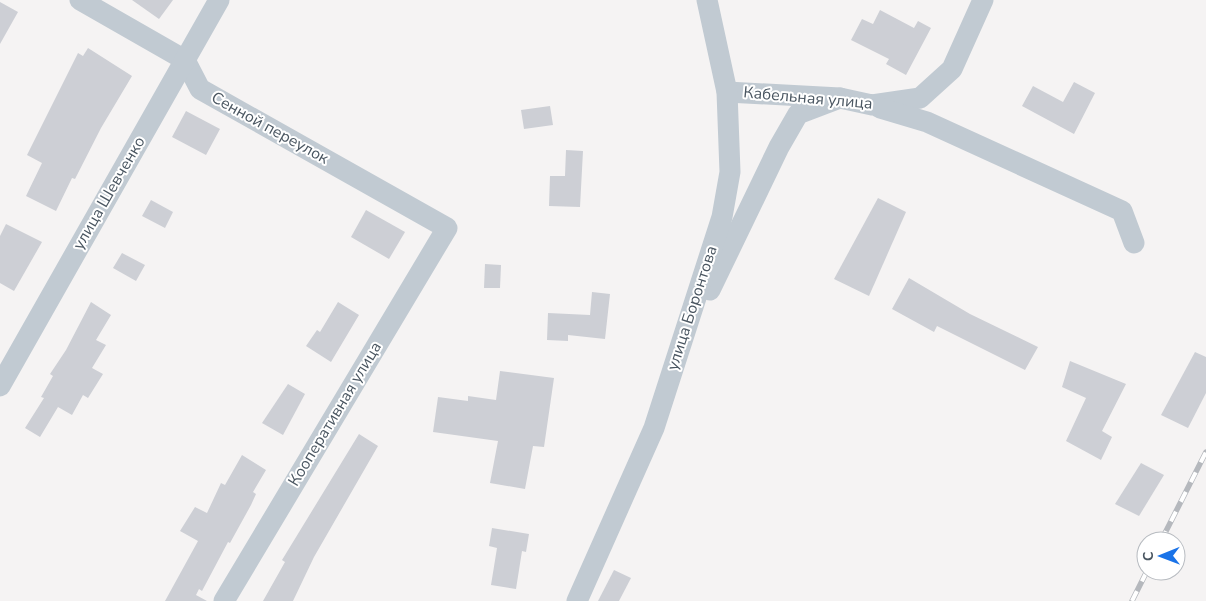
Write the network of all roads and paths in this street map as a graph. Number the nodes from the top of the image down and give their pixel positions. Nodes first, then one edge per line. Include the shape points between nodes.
1 (80, 0) edge
2 (219, 0) edge
3 (707, 0) edge
4 (983, 0) edge
5 (185, 60) junction
6 (727, 92) junction
7 (840, 98) junction
8 (872, 106) junction
9 (447, 228) joint
10 (1134, 243) dead end
11 (676, 354) junction
12 (0, 386) edge
13 (224, 601) edge
14 (577, 601) edge

1 - 5 street
2 - 5 street, улица Шевченко
3 - 6 street, улица Боронтова
4 - 8 street, Кабельная улица via 952,69 920,98
5 - 9 street, Сенной переулок via 200,89
5 - 12 street, улица Шевченко
6 - 7 street, Кабельная улица
6 - 11 street, улица Боронтова via 730,172 722,217
7 - 8 street, Кабельная улица
7 - 11 street via 798,114
8 - 10 street via 927,122 1122,211
9 - 13 street, Кооперативная улица
11 - 14 street, улица Боронтова via 654,428

